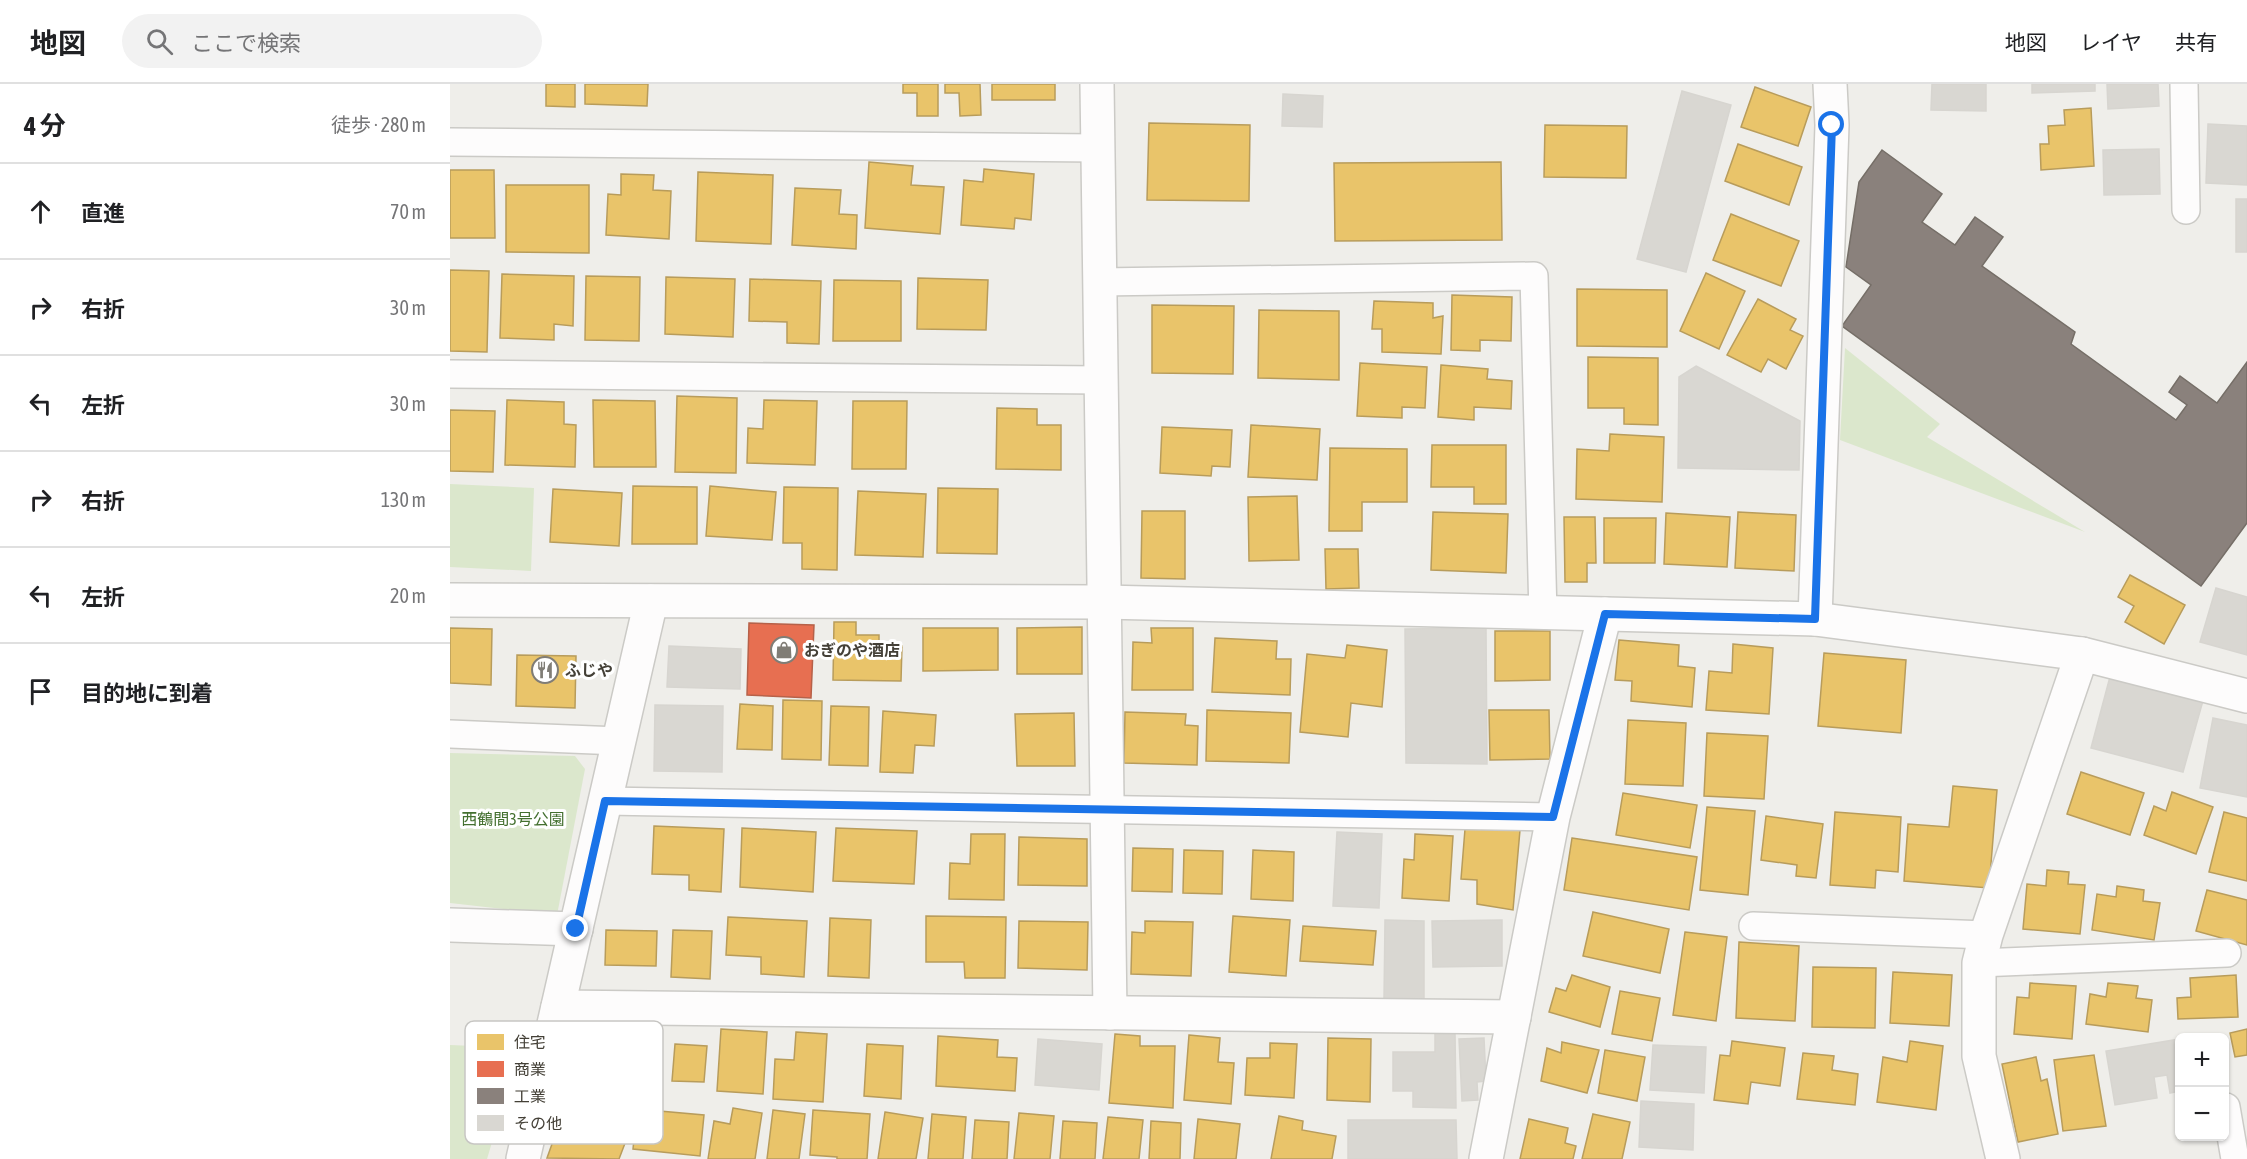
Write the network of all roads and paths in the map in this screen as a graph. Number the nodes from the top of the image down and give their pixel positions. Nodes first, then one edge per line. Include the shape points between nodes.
1 (1097, 84) edge
2 (1830, 84) edge
3 (2184, 84) edge
4 (450, 142) edge
5 (1098, 148) junction
6 (2186, 210) dead end
7 (1099, 282) junction
8 (450, 374) edge
9 (1101, 380) junction
10 (450, 600) edge
11 (651, 601) junction
12 (1104, 602) junction
13 (1543, 614) junction
14 (1605, 614) junction
15 (1815, 619) junction
16 (2082, 654) junction
17 (2247, 696) edge
18 (450, 734) edge
19 (619, 741) junction
20 (605, 801) junction
21 (1107, 809) junction
22 (1553, 817) junction
23 (450, 925) edge
24 (1753, 926) dead end
25 (576, 929) junction
26 (1982, 949) junction
27 (2227, 953) dead end
28 (558, 1007) junction
29 (1110, 1013) junction
30 (1514, 1017) junction
31 (555, 1021) edge
32 (2229, 1124) edge
33 (526, 1144) edge
34 (523, 1159) edge
35 (1486, 1159) edge
36 (2003, 1159) edge
37 (2235, 1159) edge

1 - 5 street
2 - 15 street
3 - 6 lane
4 - 5 lane
5 - 7 street
7 - 9 street
7 - 13 lane via 1534,276
8 - 9 lane
9 - 12 street
10 - 11 street
11 - 12 street
11 - 19 street
12 - 13 street
12 - 21 street
13 - 14 street
14 - 15 street
14 - 22 street
15 - 16 street
16 - 17 street
16 - 26 street
18 - 19 lane
19 - 20 street
20 - 21 lane
20 - 25 street
21 - 22 lane
21 - 29 street
22 - 30 street
23 - 25 street
24 - 26 lane
25 - 28 street
26 - 27 lane
26 - 36 street via 1979,1056
28 - 29 street
28 - 31 street
29 - 30 street
30 - 35 street
32 - 37 lane
33 - 34 street

